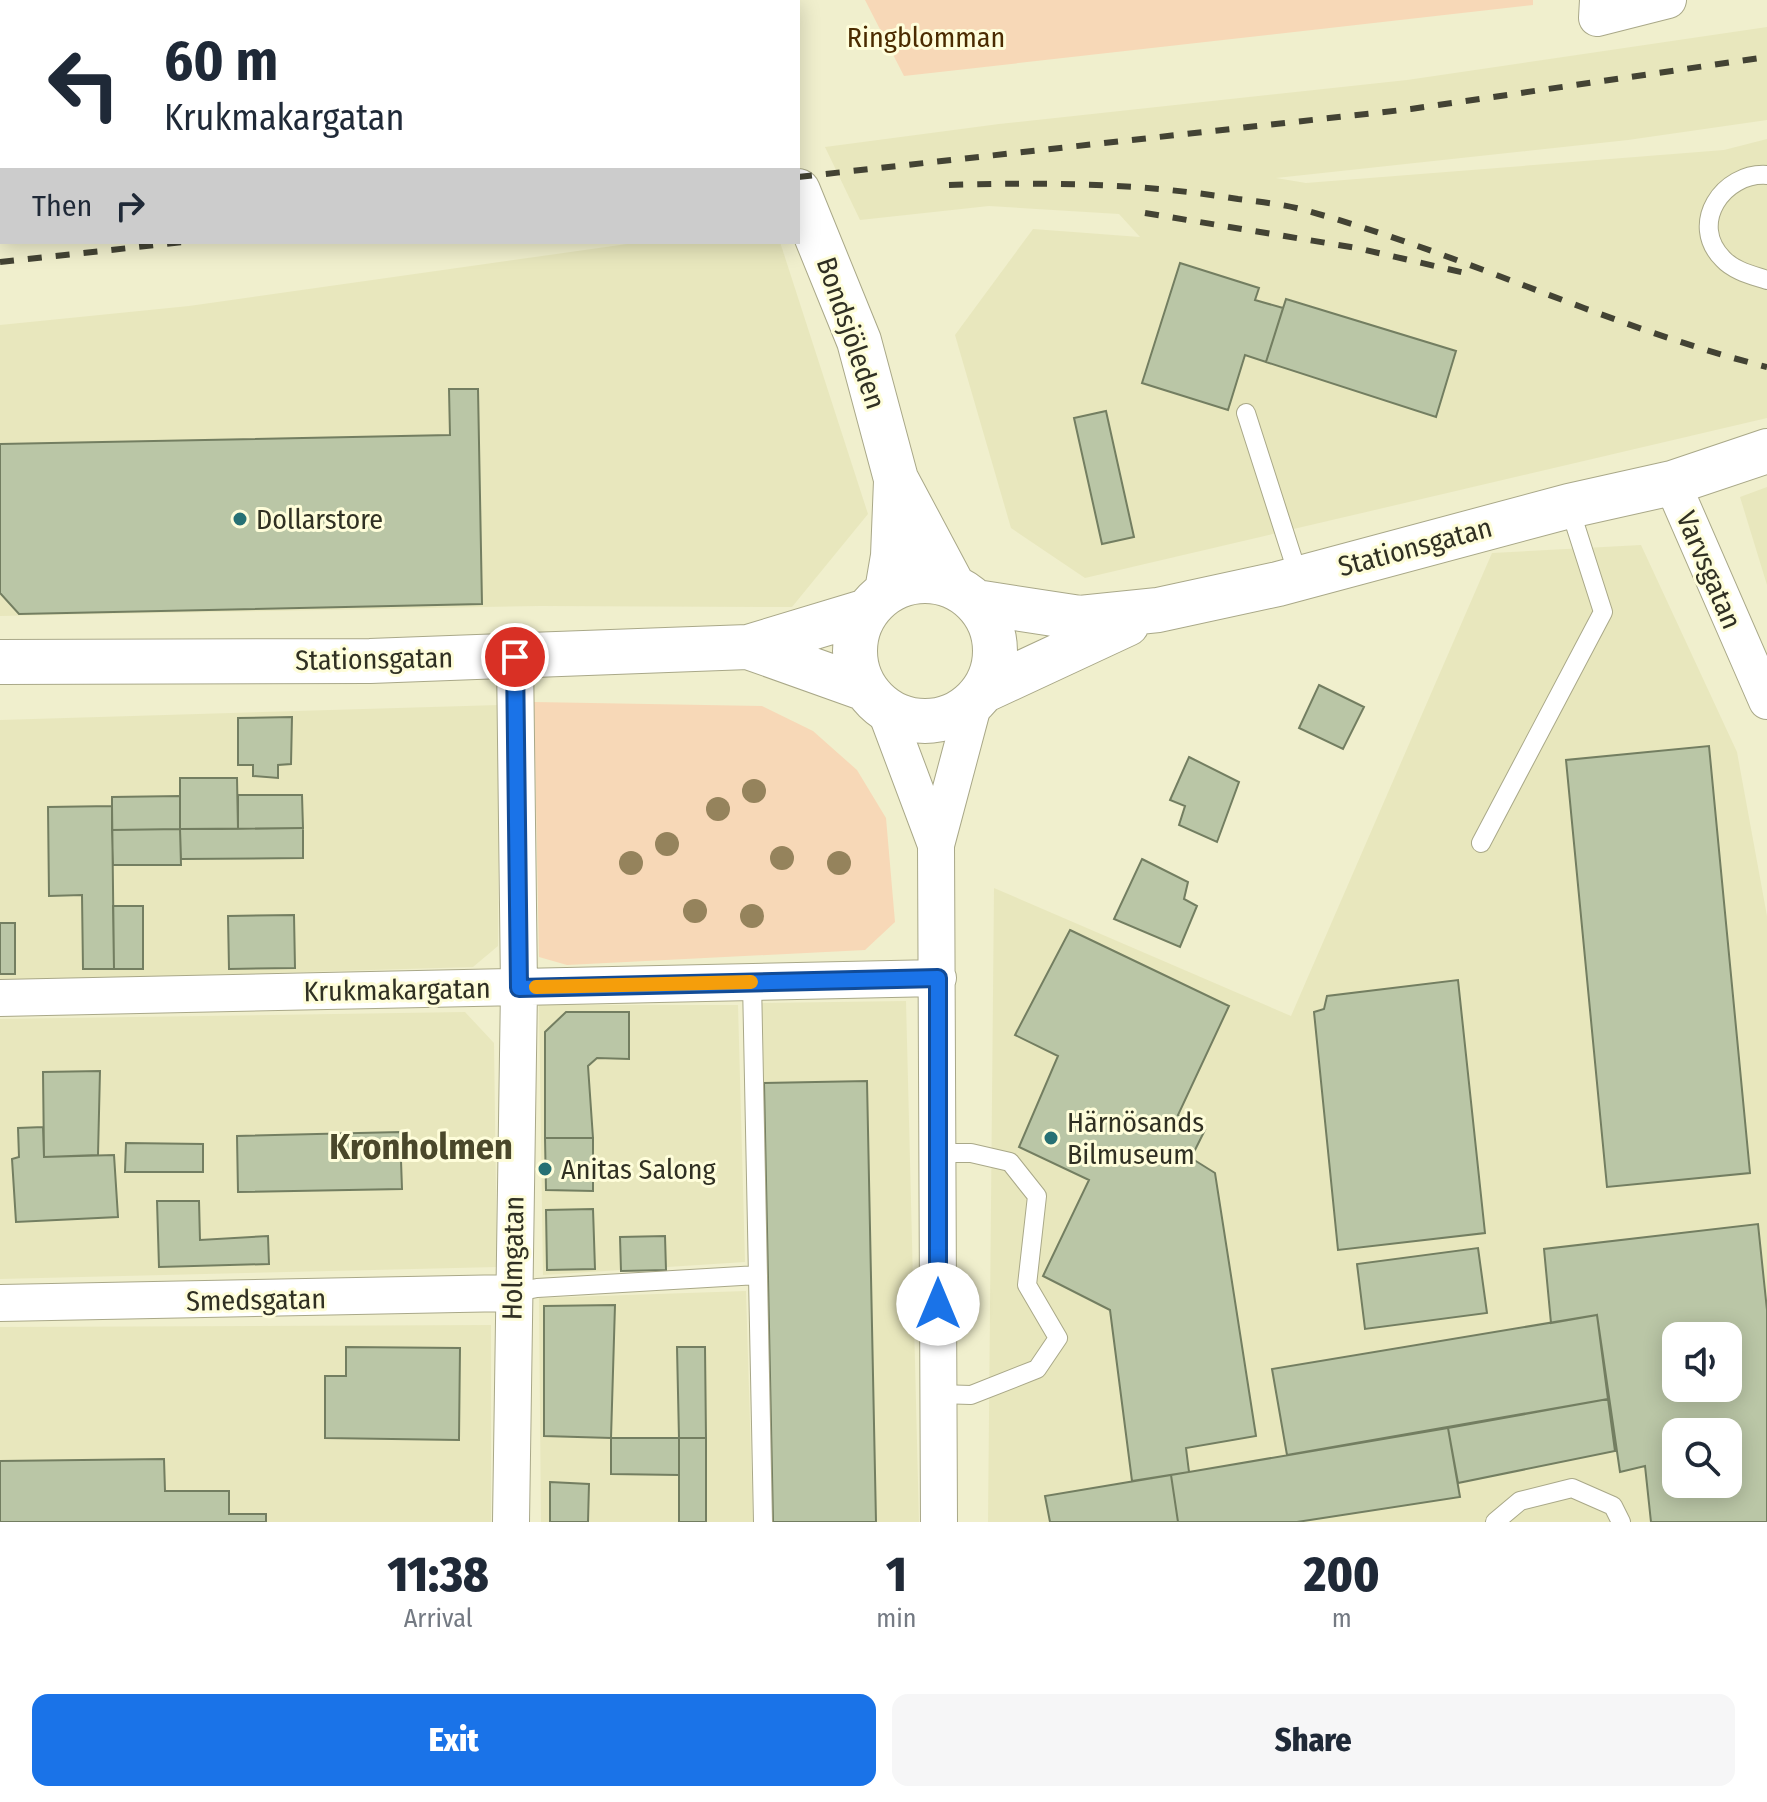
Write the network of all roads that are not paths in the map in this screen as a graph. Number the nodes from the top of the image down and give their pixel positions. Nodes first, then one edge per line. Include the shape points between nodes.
1 (1668, 0) edge
2 (1598, 9) edge
3 (1767, 175) edge
4 (800, 196) edge
5 (1767, 280) edge
6 (1246, 413) dead end
7 (1767, 451) edge
8 (896, 479) junction
9 (1672, 483) junction
10 (1569, 506) junction
11 (1299, 578) junction
12 (964, 594) junction
13 (877, 601) junction
14 (1158, 610) junction
15 (748, 647) junction
16 (515, 657) junction
17 (0, 662) edge
18 (979, 696) junction
19 (875, 699) junction
20 (1767, 701) edge
21 (1481, 843) dead end
22 (936, 845) junction
23 (938, 978) junction
24 (752, 982) junction
25 (519, 988) junction
26 (0, 998) edge
27 (938, 1153) junction
28 (758, 1275) junction
29 (512, 1293) junction
30 (0, 1303) edge
31 (938, 1394) junction
32 (511, 1522) edge
33 (763, 1522) edge
34 (939, 1522) edge
35 (1495, 1522) edge
36 (1621, 1522) edge

1 - 2 street
3 - 5 lane via 1740,178 1727,186 1710,213 1709,228 1721,257 1733,268
4 - 8 main road, Bondsjöleden via 859,341
6 - 11 lane
7 - 9 main road, Stationsgatan
8 - 12 main road, Bondsjöleden
8 - 13 main road, Bondsjöleden via 893,556
9 - 10 main road, Stationsgatan
9 - 20 street, Varvsgatan
10 - 11 main road, Stationsgatan
10 - 21 lane via 1603,612
11 - 14 main road, Stationsgatan
12 - 13 main road via 918,581
12 - 14 main road, Stationsgatan via 1080,618
12 - 18 main road via 990,625 995,646 994,666
13 - 15 main road, Stationsgatan
13 - 19 main road via 855,645 855,663
14 - 18 main road, Stationsgatan
15 - 16 main road, Stationsgatan
15 - 19 main road, Stationsgatan
16 - 17 main road, Stationsgatan
16 - 25 street, Holmgatan
18 - 19 main road via 951,717 930,721 910,720
18 - 22 street
19 - 22 street
22 - 23 street
23 - 24 street, Krukmakargatan
23 - 27 street
24 - 25 street, Krukmakargatan
24 - 28 lane
25 - 26 street, Krukmakargatan
25 - 29 street, Holmgatan
27 - 31 street
27 - 31 lane via 971,1153 1010,1162 1037,1196 1027,1285 1058,1338 1037,1369 971,1395
28 - 29 lane
28 - 33 lane
29 - 30 street, Smedsgatan
29 - 32 street, Holmgatan
31 - 34 street
35 - 36 lane via 1520,1501 1572,1488 1613,1506

